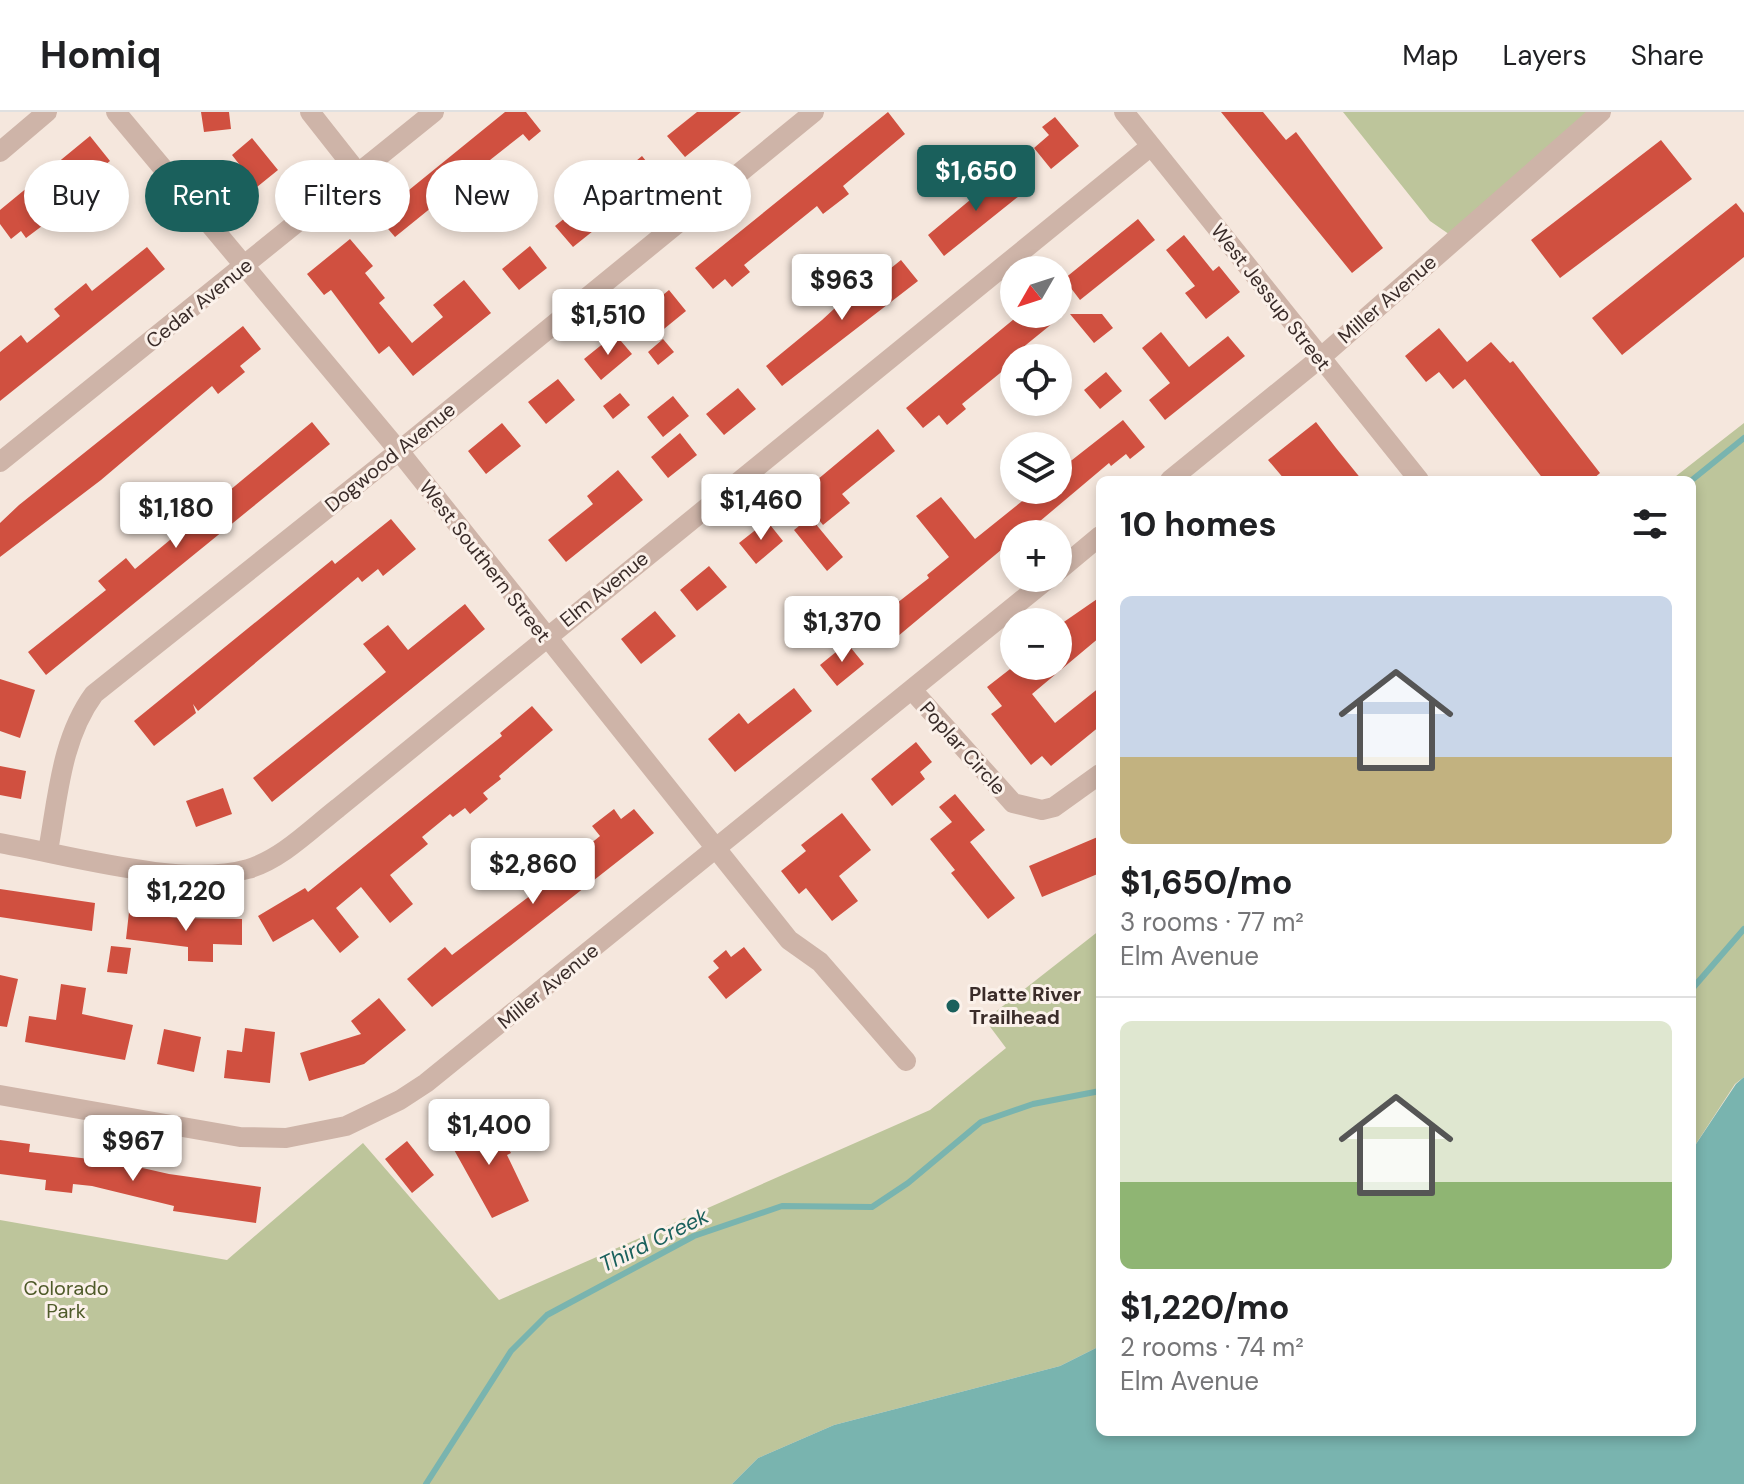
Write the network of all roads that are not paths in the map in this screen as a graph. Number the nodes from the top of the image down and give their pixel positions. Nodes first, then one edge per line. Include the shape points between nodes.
1 (47, 112) edge
2 (116, 112) edge
3 (310, 112) edge
4 (434, 112) edge
5 (814, 112) edge
6 (1124, 112) edge
7 (1601, 112) edge
8 (1151, 146) junction
9 (0, 152) edge
10 (348, 160) edge
11 (374, 160) edge
12 (286, 232) edge
13 (245, 266) junction
14 (1319, 359) junction
15 (399, 451) junction
16 (0, 462) edge
17 (1175, 476) edge
18 (1416, 476) edge
19 (1096, 539) edge
20 (1072, 559) edge
21 (1032, 592) edge
22 (544, 637) junction
23 (912, 690) junction
24 (1096, 777) edge
25 (0, 843) edge
26 (717, 850) junction
27 (48, 851) junction
28 (906, 1061) dead end
29 (0, 1095) edge

1 - 9 street
2 - 13 street, West Southern Street
3 - 10 street
4 - 11 street, Cedar Avenue
5 - 15 street, Dogwood Avenue
6 - 8 street, West Jessup Street
7 - 14 street, Miller Avenue
8 - 14 street, West Jessup Street
8 - 22 street, Elm Avenue
12 - 13 street, Cedar Avenue
13 - 15 street, West Southern Street
13 - 16 street, Cedar Avenue
14 - 17 street, Miller Avenue
14 - 18 street, West Jessup Street
15 - 22 street, West Southern Street
15 - 27 street, Dogwood Avenue via 94,694 68,739
19 - 20 street
21 - 23 street, Miller Avenue
22 - 26 street, West Southern Street
22 - 27 street, Elm Avenue via 338,808 263,863 222,873 190,873
23 - 24 street, Poplar Circle via 1013,803 1042,810 1054,807
23 - 26 street, Miller Avenue
25 - 27 street, Elm Avenue
26 - 28 street, West Southern Street via 789,940 820,962
26 - 29 street, Miller Avenue via 426,1083 346,1126 286,1138 240,1137

